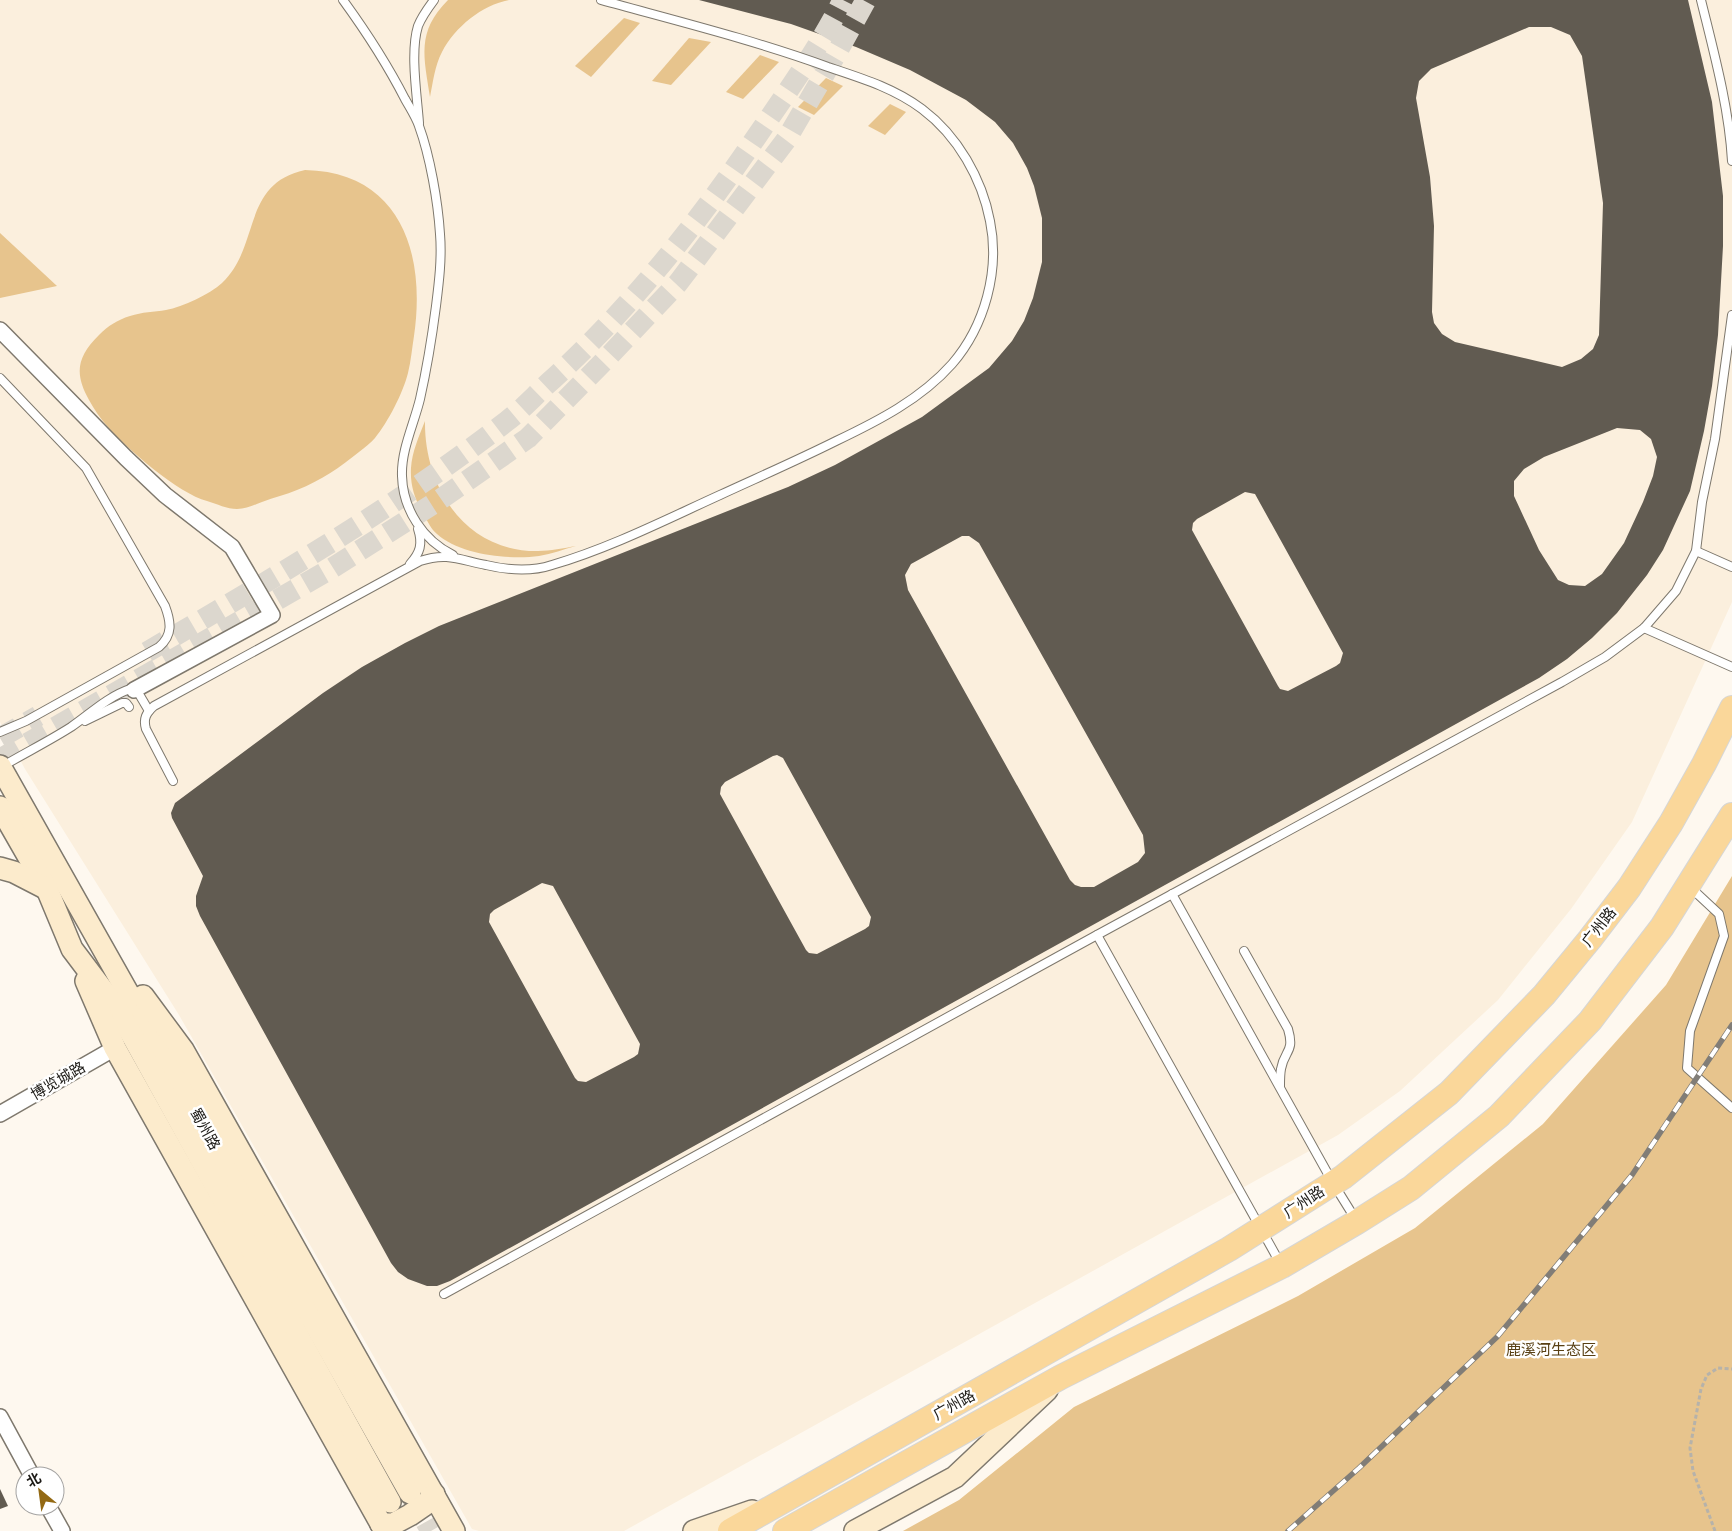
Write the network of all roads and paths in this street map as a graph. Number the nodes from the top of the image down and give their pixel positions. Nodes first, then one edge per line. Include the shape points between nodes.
1 (343, 0) edge
2 (434, 0) edge
3 (600, 0) edge
4 (1701, 0) edge
5 (419, 126) junction
6 (1732, 161) edge
7 (1732, 315) edge
8 (0, 330) edge
9 (0, 378) edge
10 (415, 521) junction
11 (1696, 551) junction
12 (456, 557) junction
13 (409, 566) junction
14 (1732, 566) edge
15 (1644, 628) junction
16 (1732, 667) edge
17 (134, 690) junction
18 (129, 706) dead end
19 (1732, 708) edge
20 (149, 711) junction
21 (71, 727) junction
22 (0, 732) edge
23 (2, 773) edge
24 (173, 781) dead end
25 (0, 807) edge
26 (1732, 815) edge
27 (0, 868) edge
28 (1688, 885) junction
29 (46, 889) junction
30 (1172, 894) junction
31 (93, 930) junction
32 (1097, 935) junction
33 (72, 949) junction
34 (1244, 951) dead end
35 (116, 1048) junction
36 (1280, 1088) junction
37 (1732, 1108) edge
38 (0, 1114) edge
39 (1333, 1183) junction
40 (1357, 1222) junction
41 (1260, 1230) junction
42 (1282, 1266) junction
43 (444, 1294) dead end
44 (1730, 1369) edge
45 (1061, 1377) junction
46 (0, 1417) edge
47 (27, 1466) edge
48 (410, 1493) tunnel mouth
49 (434, 1494) junction
50 (788, 1499) junction
51 (390, 1502) tunnel mouth
52 (54, 1516) edge
53 (383, 1528) edge
54 (62, 1531) edge
55 (454, 1531) edge
56 (694, 1531) edge
57 (730, 1531) edge
58 (785, 1531) edge
59 (856, 1531) edge
60 (1715, 1531) edge

1 - 5 lane via 379,50
2 - 5 lane via 418,26 415,43
3 - 12 lane via 789,53 879,84 925,111 971,166 984,193 994,239 991,279 978,321 952,363 909,401 867,426 617,542 549,566 510,569
4 - 6 lane via 1716,57
5 - 10 lane via 435,197 440,263 431,344 403,462 405,496
7 - 11 lane
8 - 17 street via 126,458 165,494 232,546 272,614
9 - 22 lane via 86,468 165,606 170,626 159,647 26,721
10 - 12 lane via 432,543
10 - 13 lane via 420,551
11 - 14 lane
11 - 15 lane via 1676,591
12 - 13 lane via 435,557
13 - 20 lane
15 - 16 lane
15 - 30 lane via 1605,657 1562,682
17 - 20 lane
17 - 21 lane via 125,691 104,703
18 - 21 lane via 122,703
19 - 39 main road, 广州路 via 1675,815 1629,888 1544,995 1449,1093
20 - 24 lane via 144,722 146,730
21 - 23 lane
23 - 31 street, 蜀州路
25 - 29 street, 蜀州路
26 - 28 main road, 广州路
27 - 29 street
28 - 37 lane via 1719,914 1724,936 1690,1031 1687,1068
28 - 40 main road, 广州路 via 1662,927 1590,1021 1498,1116 1411,1188
29 - 33 street, 蜀州路
30 - 32 lane
30 - 36 lane
31 - 48 street, 蜀州路
31 - 49 street via 183,1050
32 - 41 lane
32 - 43 lane
33 - 35 street
33 - 51 street, 蜀州路 via 118,1010
34 - 36 lane via 1292,1039 1281,1068
35 - 38 street, 博览城路
35 - 53 street
36 - 39 lane
39 - 40 lane
39 - 41 main road, 广州路
40 - 42 main road, 广州路
41 - 42 lane
41 - 50 main road, 广州路
42 - 45 main road, 广州路
44 - 60 path via 1718,1368 1707,1375 1701,1389 1690,1448 1693,1471
45 - 58 main road, 广州路
45 - 59 street via 955,1477
46 - 47 street
49 - 53 street via 426,1504
49 - 55 street
50 - 56 street
50 - 57 main road, 广州路
52 - 54 street

